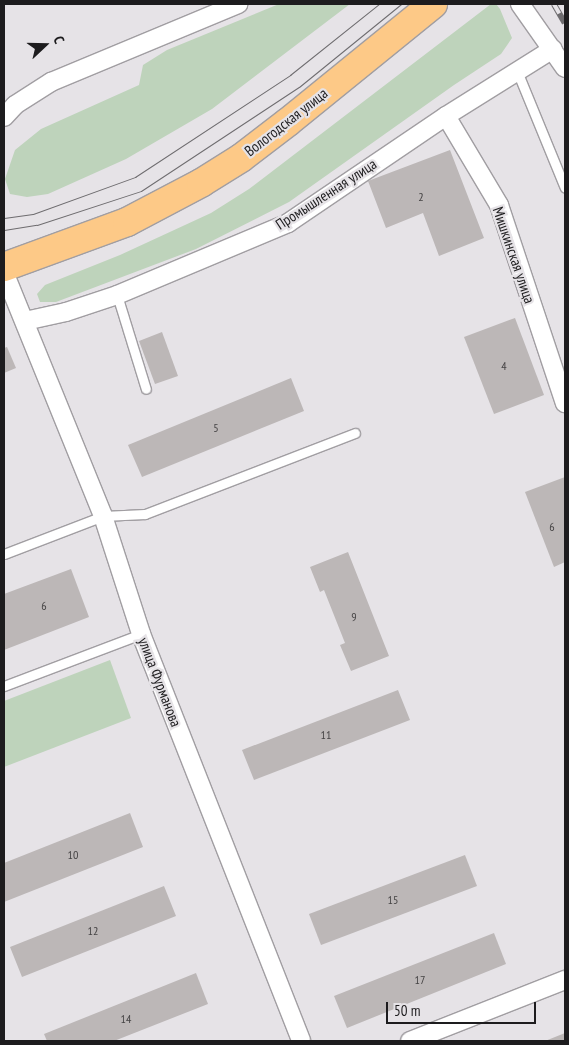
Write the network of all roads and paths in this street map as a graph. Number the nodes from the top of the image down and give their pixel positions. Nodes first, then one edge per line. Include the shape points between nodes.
1 (238, 4) edge
2 (433, 4) edge
3 (520, 4) edge
4 (553, 49) junction
5 (565, 68) edge
6 (517, 71) junction
7 (446, 116) junction
8 (4, 117) edge
9 (565, 188) edge
10 (4, 268) edge
11 (4, 272) edge
12 (117, 294) junction
13 (25, 321) junction
14 (146, 389) dead end
15 (565, 403) edge
16 (355, 433) dead end
17 (103, 516) junction
18 (4, 554) edge
19 (141, 634) junction
20 (4, 686) edge
21 (565, 980) edge
22 (301, 1041) edge
23 (410, 1041) edge

1 - 8 street via 51,82
2 - 10 main road, Вологодская улица via 241,158 201,183 127,222
3 - 4 street
4 - 5 street
4 - 6 street, Промышленная улица
6 - 7 street, Промышленная улица
6 - 9 lane
7 - 12 street, Промышленная улица via 288,223
7 - 15 street, Мишкинская улица via 498,205
11 - 13 street, улица Фурманова
12 - 13 street, Промышленная улица via 66,312
12 - 14 lane
13 - 17 street, улица Фурманова
16 - 17 lane via 145,514
17 - 18 lane
17 - 19 street, улица Фурманова
19 - 20 lane
19 - 22 street, улица Фурманова
21 - 23 street

